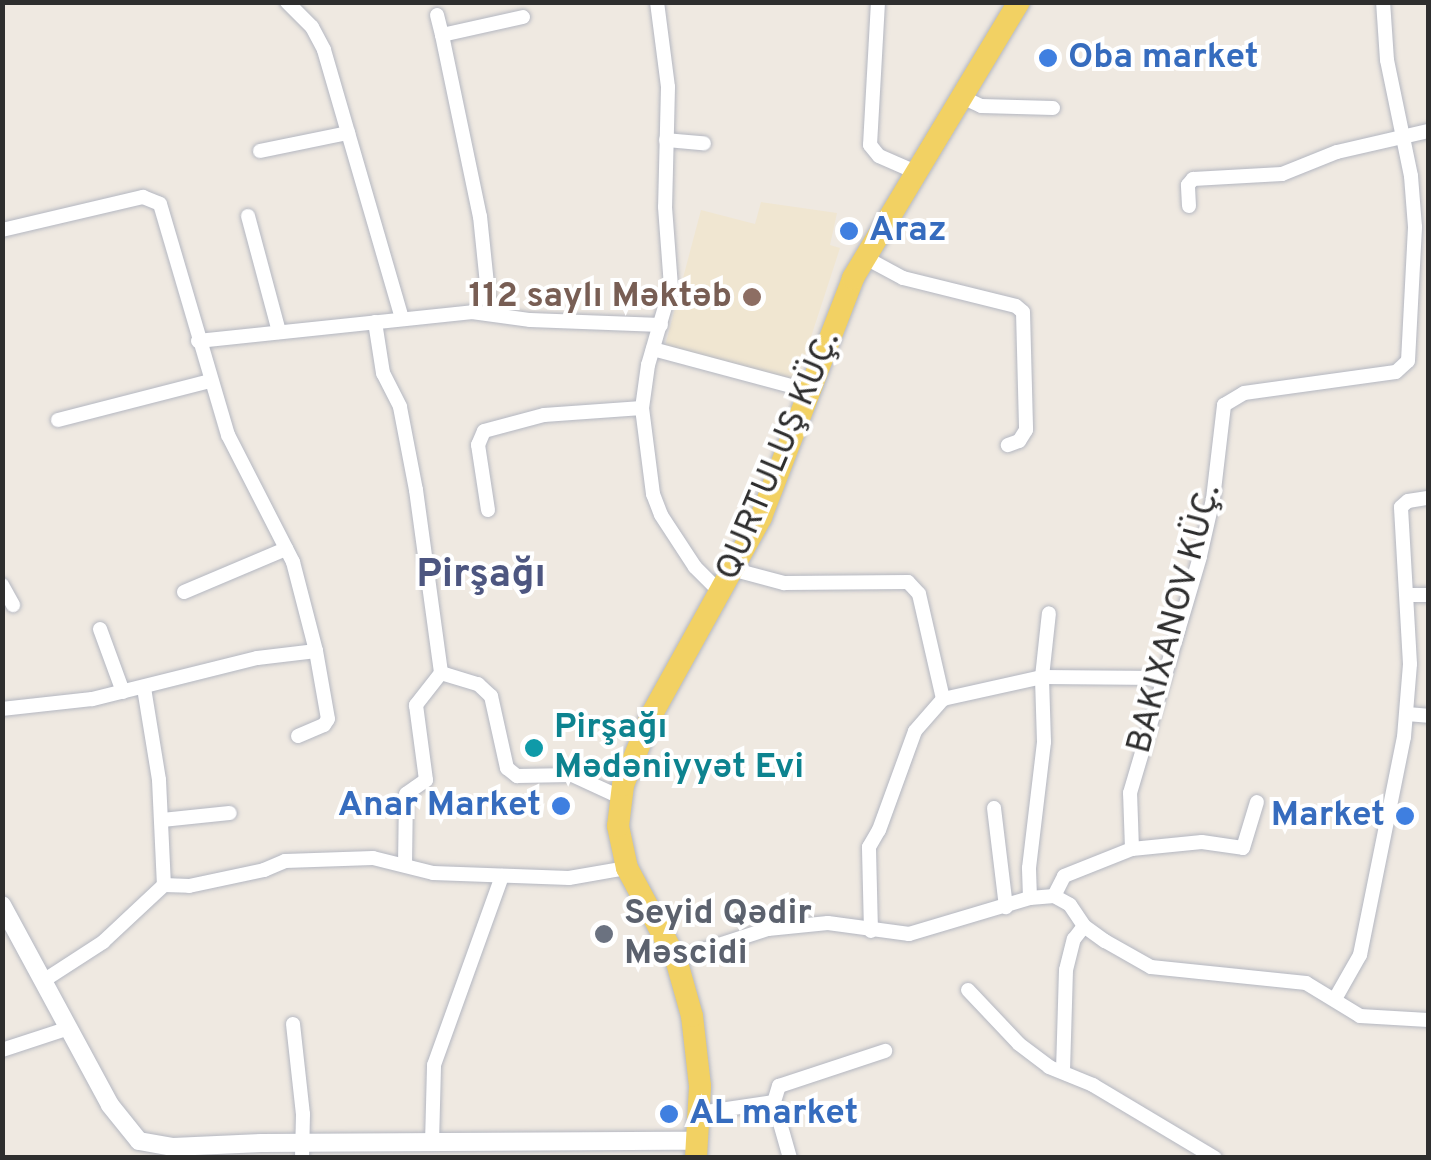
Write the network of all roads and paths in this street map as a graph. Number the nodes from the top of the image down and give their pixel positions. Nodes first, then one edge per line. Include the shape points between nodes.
1 (287, 2) edge
2 (657, 2) edge
3 (878, 2) edge
4 (1019, 2) edge
5 (1384, 2) edge
6 (437, 15) dead end
7 (523, 17) dead end
8 (442, 35) junction
9 (964, 98) junction
10 (1053, 108) dead end
11 (1428, 131) edge
12 (348, 132) junction
13 (1402, 136) junction
14 (666, 140) junction
15 (704, 143) dead end
16 (260, 151) dead end
17 (918, 173) junction
18 (1189, 206) dead end
19 (248, 216) dead end
20 (2, 230) edge
21 (864, 257) junction
22 (490, 313) junction
23 (402, 319) junction
24 (375, 322) junction
25 (662, 325) junction
26 (279, 332) junction
27 (198, 341) junction
28 (653, 349) junction
29 (210, 381) junction
30 (810, 391) junction
31 (642, 408) junction
32 (58, 420) dead end
33 (1008, 446) dead end
34 (1428, 498) edge
35 (488, 510) dead end
36 (286, 549) junction
37 (735, 570) junction
38 (2, 584) edge
39 (184, 592) dead end
40 (722, 594) junction
41 (1408, 594) junction
42 (1428, 594) edge
43 (13, 605) dead end
44 (1049, 614) dead end
45 (100, 629) dead end
46 (316, 651) junction
47 (440, 673) junction
48 (1042, 677) junction
49 (1161, 678) junction
50 (144, 688) junction
51 (123, 692) junction
52 (943, 699) junction
53 (2, 709) edge
54 (1407, 714) junction
55 (1428, 716) edge
56 (298, 736) dead end
57 (620, 797) junction
58 (1257, 802) dead end
59 (994, 808) dead end
60 (230, 813) dead end
61 (162, 820) junction
62 (1132, 849) junction
63 (405, 862) junction
64 (627, 868) junction
65 (502, 876) junction
66 (164, 885) junction
67 (1054, 896) junction
68 (1030, 898) junction
69 (2, 906) edge
70 (1006, 907) junction
71 (1084, 926) junction
72 (871, 931) junction
73 (676, 959) junction
74 (44, 981) junction
75 (968, 990) dead end
76 (1335, 999) junction
77 (1428, 1020) edge
78 (292, 1024) dead end
79 (69, 1028) junction
80 (2, 1050) edge
81 (885, 1052) dead end
82 (1062, 1072) junction
83 (774, 1102) junction
84 (700, 1113) junction
85 (432, 1143) junction
86 (136, 1149) edge
87 (697, 1149) edge
88 (302, 1150) edge
89 (366, 1151) edge
90 (790, 1158) edge
91 (1216, 1158) edge

1 - 12 street via 318,36
2 - 14 street via 668,87
3 - 17 street via 870,145
4 - 9 main road, QURTULUŞ KÜÇ.
5 - 13 street
6 - 8 street
7 - 8 street
8 - 22 street via 480,217
9 - 10 street via 982,106
9 - 17 main road, QURTULUŞ KÜÇ.
11 - 13 street
12 - 16 street
12 - 23 street
13 - 18 street via 1282,174 1193,178
13 - 49 street via 1414,228 1405,367 1244,392 1224,404 1200,556
14 - 15 street
14 - 25 street via 671,265
17 - 21 main road, QURTULUŞ KÜÇ.
19 - 26 street
20 - 27 street via 153,199 164,210
21 - 30 main road, QURTULUŞ KÜÇ.
21 - 33 street via 903,278 1023,312 1026,430
22 - 23 street
22 - 25 street
23 - 24 street
24 - 26 street
24 - 47 street via 416,490
25 - 28 street
26 - 27 street
27 - 29 street
28 - 30 street
28 - 31 street
29 - 32 street
29 - 36 street via 240,461
30 - 37 main road, QURTULUŞ KÜÇ.
31 - 35 street via 544,416 484,432 478,445
31 - 40 street via 660,516
34 - 41 street via 1401,507
36 - 39 street
36 - 46 street
37 - 40 main road, QURTULUŞ KÜÇ.
37 - 52 street via 784,582 908,582 918,594
38 - 43 street
40 - 57 main road, QURTULUŞ KÜÇ. via 652,714
41 - 42 street
41 - 54 street
44 - 48 street
45 - 51 street
46 - 50 street via 257,658
46 - 56 street via 328,719
47 - 57 street via 478,684 491,696 507,768 517,776 572,775
47 - 63 street via 416,704 426,780 406,794
48 - 49 street
48 - 52 street
48 - 68 street via 1044,742
49 - 62 street via 1130,793
50 - 51 street
50 - 61 street
51 - 53 street
52 - 72 street via 914,731 868,847
54 - 55 street
54 - 76 street via 1360,955
57 - 64 main road, QURTULUŞ KÜÇ.
58 - 62 street via 1243,848 1202,842
59 - 70 street
60 - 61 street
61 - 66 street
62 - 67 street via 1064,876
63 - 65 street via 433,872
63 - 66 street via 297,858 189,886
64 - 65 street via 569,878
64 - 73 main road, QURTULUŞ KÜÇ.
65 - 85 street via 434,1065
66 - 74 street via 103,942
67 - 68 street
67 - 71 street
68 - 70 street
69 - 74 street
70 - 72 street via 909,934
71 - 76 street via 1151,967 1306,983
71 - 82 street via 1066,970
72 - 73 street via 828,924 768,928
73 - 84 main road, QURTULUŞ KÜÇ. via 692,1016
74 - 79 street
75 - 82 street via 1027,1051
76 - 77 street via 1360,1016
78 - 88 street
79 - 80 street
79 - 86 street
81 - 83 street via 780,1086
82 - 91 street
83 - 84 street
83 - 90 street
84 - 87 main road, QURTULUŞ KÜÇ.
85 - 87 street
85 - 89 street
86 - 88 street
88 - 89 street

